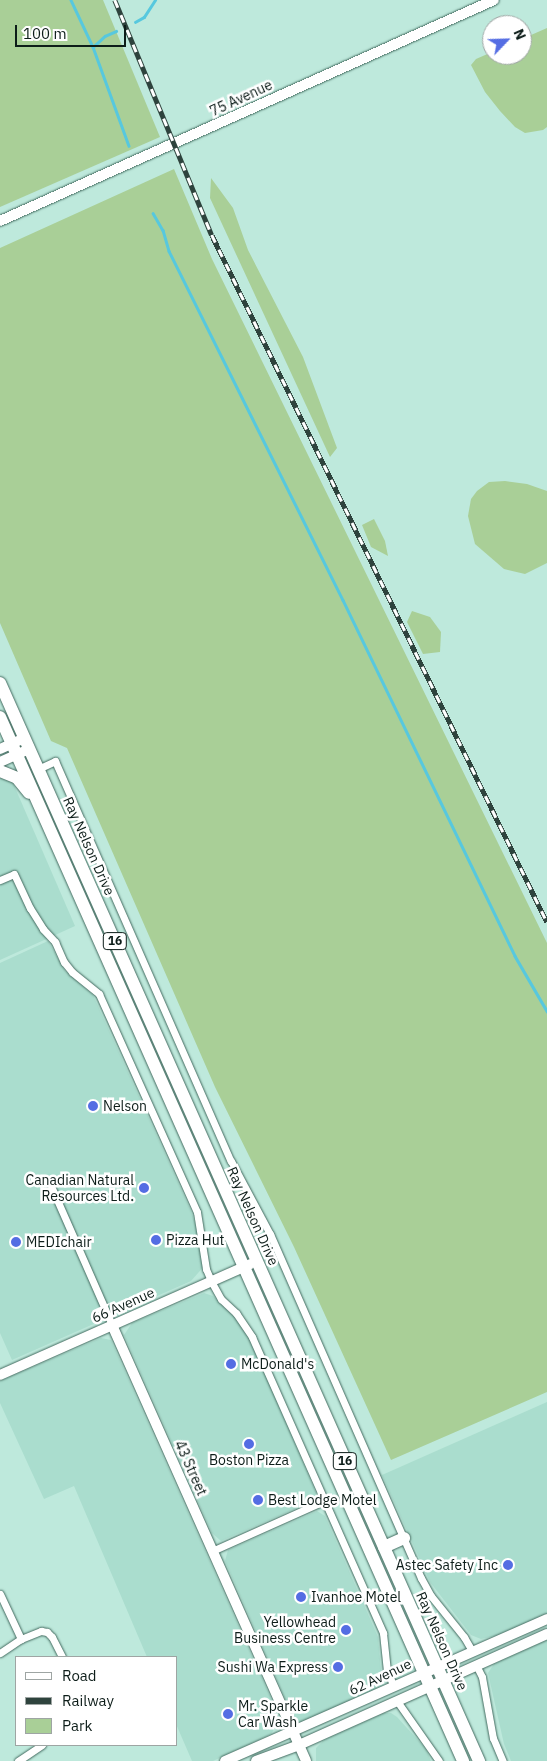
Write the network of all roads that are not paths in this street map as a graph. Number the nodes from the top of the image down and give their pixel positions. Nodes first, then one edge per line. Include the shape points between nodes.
1 (494, 0) edge
2 (0, 221) edge
3 (0, 683) edge
4 (0, 717) edge
5 (27, 743) junction
6 (0, 748) edge
7 (14, 749) junction
8 (0, 762) edge
9 (38, 769) junction
10 (0, 771) edge
11 (40, 807) junction
12 (0, 880) edge
13 (51, 1186) dead end
14 (251, 1264) junction
15 (211, 1280) junction
16 (112, 1325) junction
17 (0, 1375) edge
18 (324, 1501) junction
19 (404, 1538) junction
20 (384, 1547) junction
21 (212, 1551) junction
22 (0, 1594) edge
23 (547, 1619) edge
24 (547, 1634) edge
25 (21, 1639) junction
26 (472, 1650) junction
27 (0, 1653) edge
28 (62, 1656) edge
29 (437, 1666) junction
30 (477, 1667) junction
31 (423, 1673) junction
32 (444, 1681) junction
33 (394, 1687) junction
34 (430, 1687) junction
35 (397, 1701) junction
36 (293, 1732) junction
37 (299, 1745) junction
38 (40, 1746) edge
39 (18, 1761) edge
40 (225, 1761) edge
41 (256, 1761) edge
42 (306, 1761) edge
43 (439, 1761) edge
44 (463, 1761) edge
45 (479, 1761) edge
46 (503, 1761) edge

1 - 2 main road, 75 Avenue
3 - 5 highway, Ray Nelson Drive / 16
4 - 7 highway, Ray Nelson Drive / 16
5 - 7 main road
5 - 9 highway, Ray Nelson Drive / 16
6 - 7 main road
7 - 8 main road
7 - 11 highway, Ray Nelson Drive / 16
9 - 14 highway, Ray Nelson Drive / 16
9 - 19 street via 55,762 72,797 231,1161 270,1234
10 - 11 highway via 17,778
11 - 14 highway, Ray Nelson Drive / 16
12 - 15 street via 14,874 30,908 42,929 55,942 64,962 99,994 197,1212 206,1269
13 - 16 street, 43 Street
14 - 15 main road, 66 Avenue
14 - 20 highway, Ray Nelson Drive / 16
14 - 31 highway, Ray Nelson Drive / 16
15 - 16 main road, 66 Avenue
15 - 18 street via 221,1299 236,1313 252,1337
16 - 17 main road, 66 Avenue
16 - 21 main road, 43 Street
18 - 21 street
18 - 33 street via 383,1633 387,1670
19 - 20 highway
19 - 26 street via 431,1596
20 - 29 highway, Ray Nelson Drive / 16
21 - 36 main road, 43 Street
22 - 25 street
23 - 26 main road, 62 Avenue
24 - 30 main road, 62 Avenue
25 - 27 street
25 - 28 street via 41,1631 47,1632
26 - 29 main road, 62 Avenue
29 - 31 main road, 62 Avenue
29 - 32 highway, Ray Nelson Drive / 16
30 - 32 main road, 62 Avenue
30 - 46 street via 482,1677 493,1738
31 - 33 main road, 62 Avenue
31 - 34 highway, Ray Nelson Drive / 16
32 - 34 main road, 62 Avenue
32 - 45 highway, Ray Nelson Drive / 16
33 - 36 main road, 62 Avenue
34 - 35 main road, 62 Avenue
34 - 44 highway, Ray Nelson Drive / 16
35 - 37 main road, 62 Avenue
35 - 43 street
36 - 37 main road, 43 Street
36 - 40 main road, 62 Avenue
37 - 41 main road, 62 Avenue
37 - 42 main road, 43 Street
38 - 39 street

